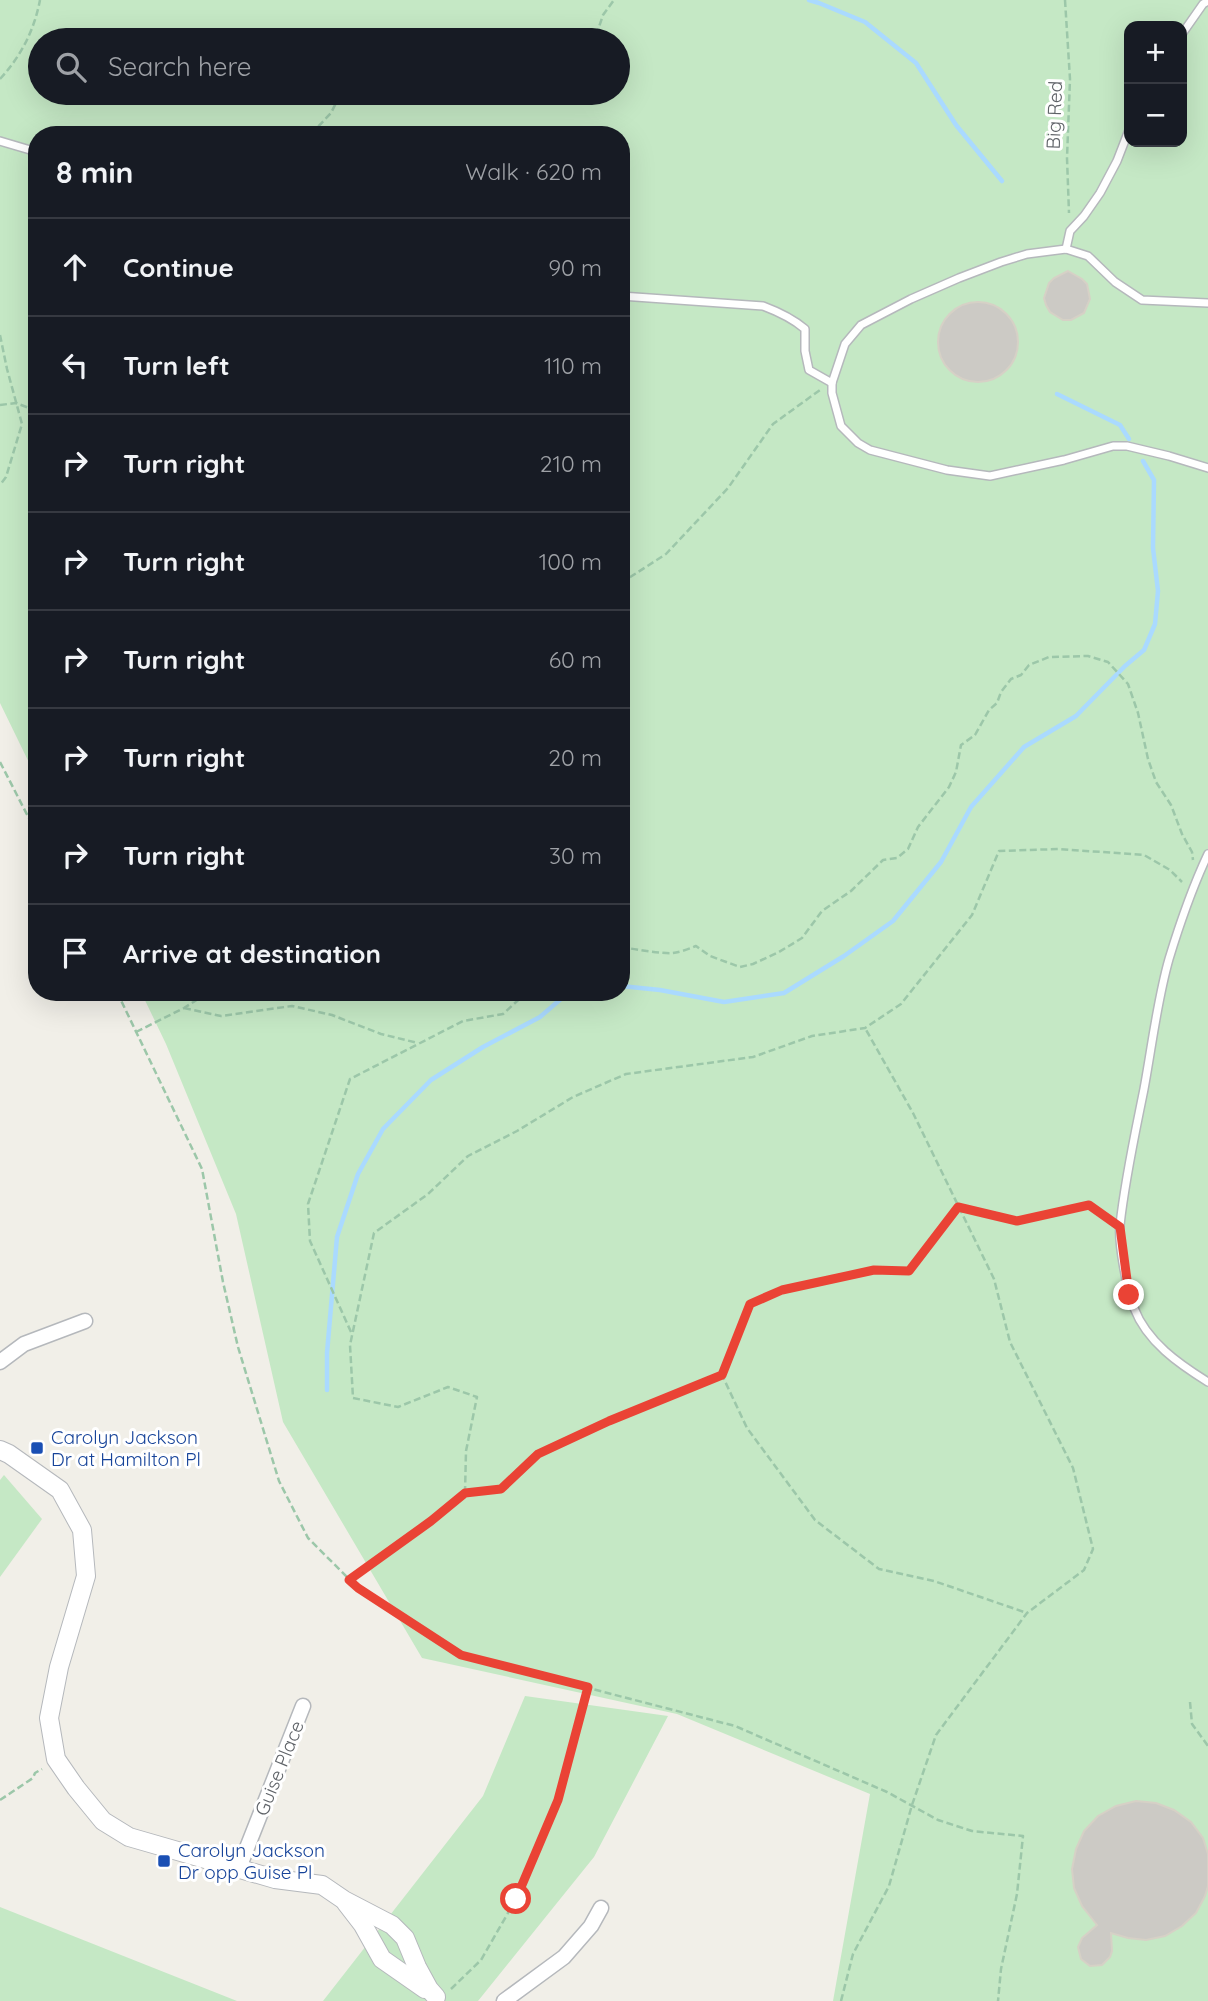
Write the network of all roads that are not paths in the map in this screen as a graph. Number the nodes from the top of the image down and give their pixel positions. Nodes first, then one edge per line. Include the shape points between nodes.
1 (1208, 1) edge
2 (1187, 27) edge
3 (0, 141) edge
4 (1124, 143) edge
5 (28, 149) edge
6 (1066, 249) junction
7 (630, 297) edge
8 (1208, 303) edge
9 (832, 383) junction
10 (1208, 468) edge
11 (1208, 854) edge
12 (85, 1321) dead end
13 (0, 1362) edge
14 (1208, 1382) edge
15 (0, 1450) edge
16 (303, 1706) dead end
17 (239, 1868) junction
18 (344, 1900) junction
19 (601, 1908) dead end
20 (439, 1999) edge
21 (504, 2001) edge

1 - 2 lane
3 - 5 lane
4 - 6 lane via 1100,193 1070,231
6 - 8 lane via 1088,256 1138,298
6 - 9 lane via 1001,262 861,325 845,344
7 - 9 lane via 763,306 778,311 804,329 809,370
9 - 10 lane via 841,426 858,443 947,470 990,475 1113,446
11 - 14 lane via 1169,960 1120,1227 1134,1310 1178,1363
12 - 13 street via 24,1344
15 - 17 street via 60,1490 82,1530 86,1576 49,1718 56,1759 103,1821 129,1837
16 - 17 street, Guise Place
17 - 18 street via 275,1879 322,1885
18 - 20 street via 382,1959
18 - 20 street via 405,1938 416,1967
19 - 21 street via 564,1957

